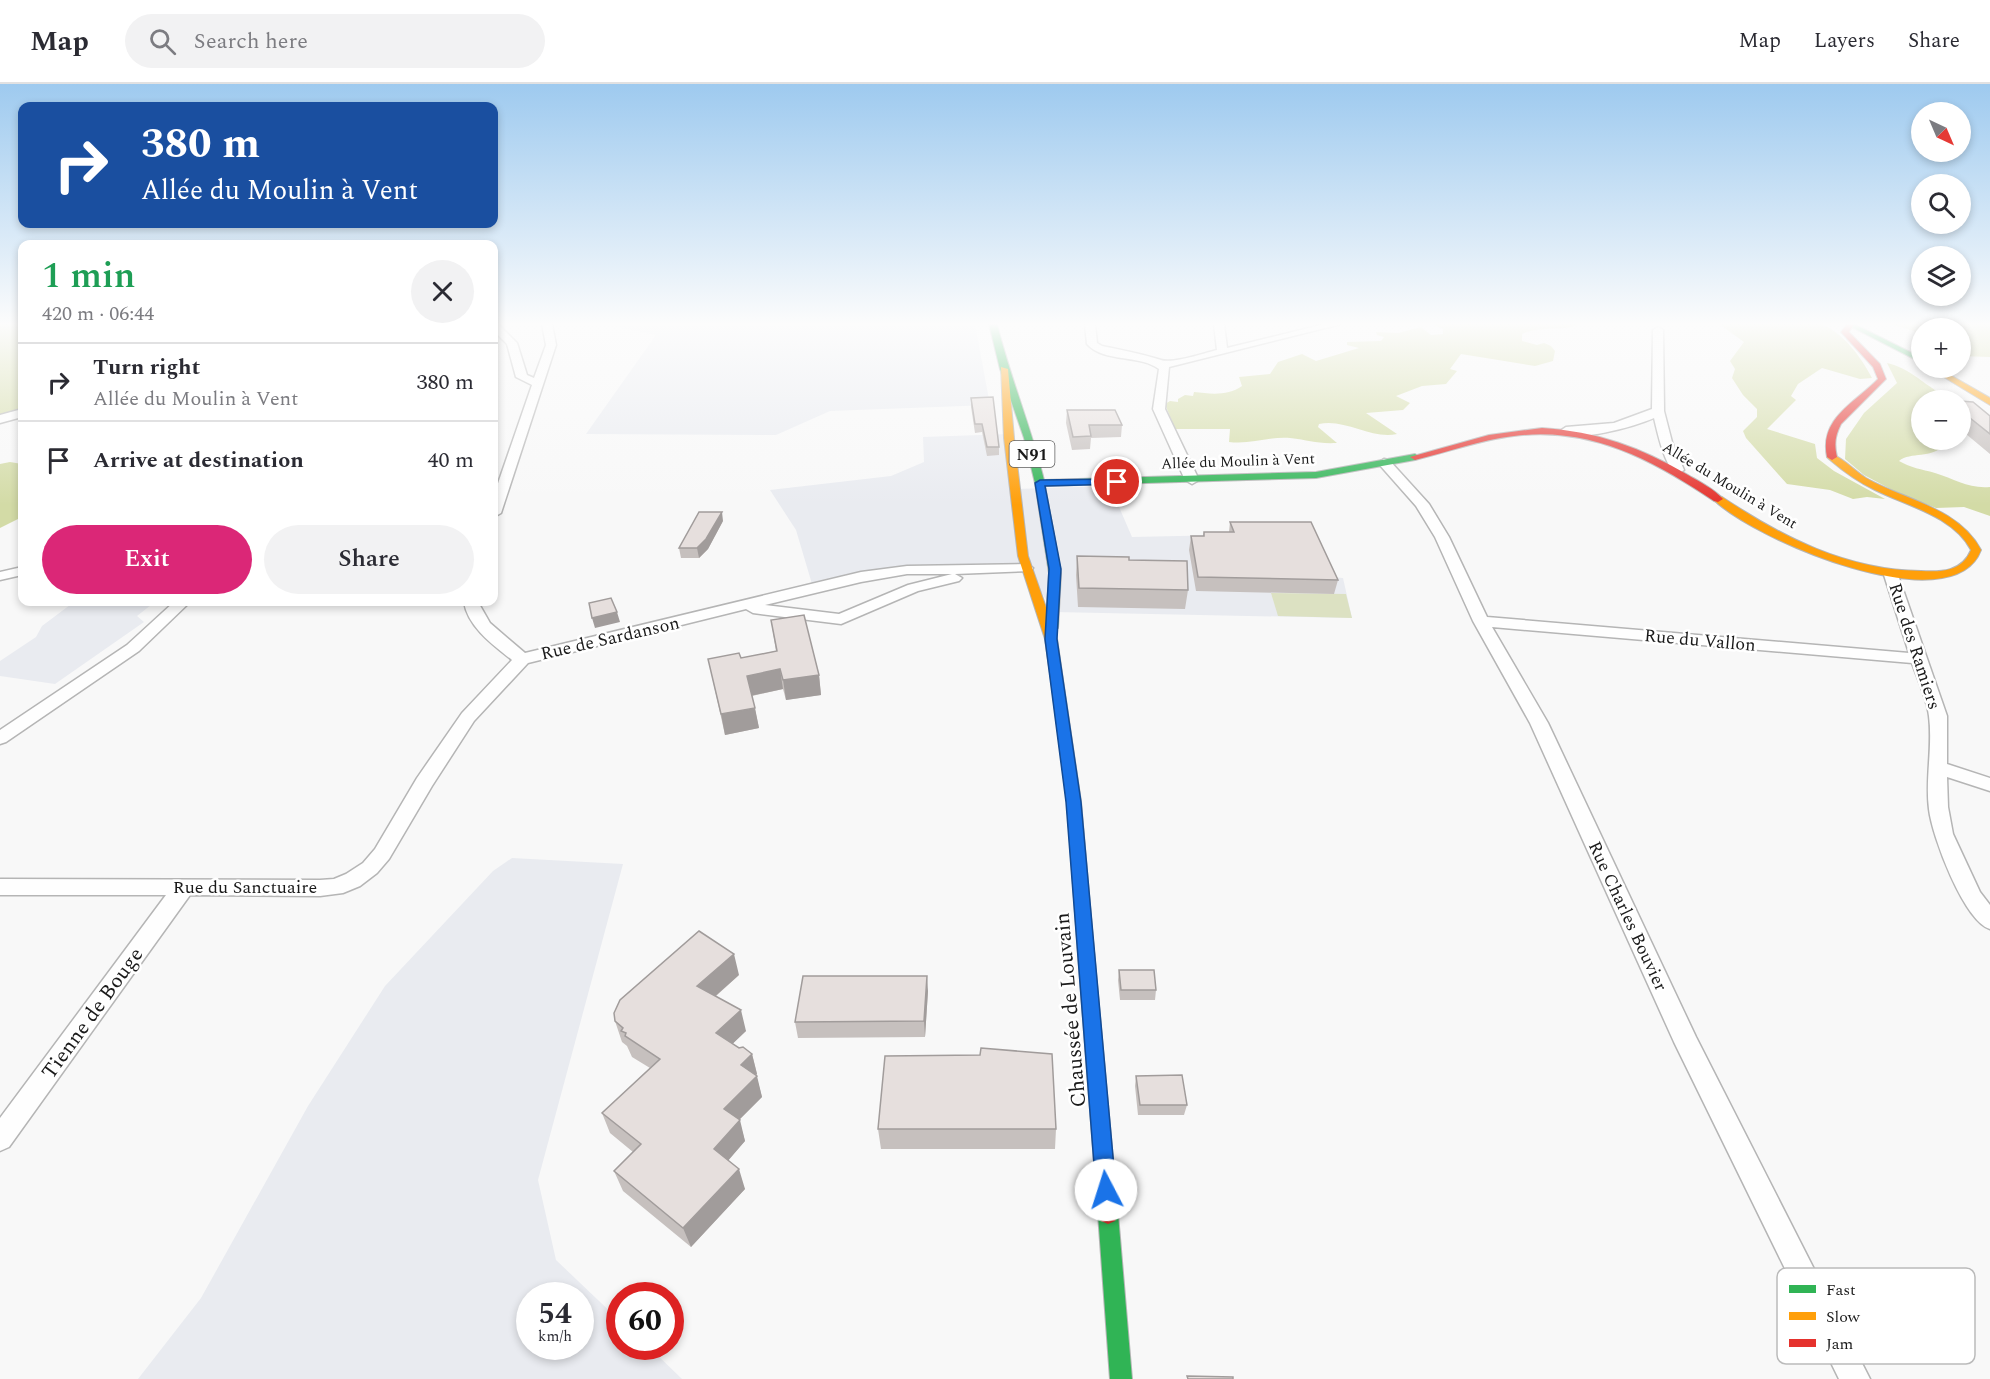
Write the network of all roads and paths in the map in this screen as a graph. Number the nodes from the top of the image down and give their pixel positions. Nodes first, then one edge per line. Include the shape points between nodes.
1 (539, 384) edge
2 (1005, 384) edge
3 (1010, 384) edge
4 (1162, 384) edge
5 (1658, 384) edge
6 (1878, 384) edge
7 (1961, 384) edge
8 (1990, 402) edge
9 (1658, 411) junction
10 (18, 414) edge
11 (0, 419) edge
12 (1566, 431) junction
13 (1030, 450) junction
14 (1011, 451) junction
15 (1384, 463) junction
16 (1678, 470) junction
17 (1192, 480) junction
18 (1040, 483) junction
19 (1016, 488) junction
20 (498, 502) edge
21 (1026, 568) junction
22 (1055, 569) junction
23 (18, 572) edge
24 (1891, 575) junction
25 (0, 576) edge
26 (1012, 581) dead end
27 (178, 606) edge
28 (472, 606) edge
29 (740, 607) junction
30 (1481, 621) junction
31 (1051, 639) junction
32 (522, 659) junction
33 (1919, 659) junction
34 (0, 738) edge
35 (1939, 768) junction
36 (1990, 785) edge
37 (185, 886) junction
38 (0, 887) edge
39 (1990, 921) edge
40 (0, 1139) edge
41 (1799, 1268) edge
42 (1847, 1364) edge
43 (1121, 1379) edge
44 (1855, 1379) edge

1 - 20 street
2 - 14 street, Chaussée de Louvain / N91
3 - 13 street, Chaussée de Louvain / N91
4 - 17 street via 1158,409
5 - 9 street
6 - 24 street, Allée du Moulin à Vent via 1853,405 1834,428 1829,454 1860,479 1961,529 1976,550 1969,566 1952,573
7 - 8 street
9 - 12 street via 1615,428
9 - 16 street
10 - 11 street
12 - 15 street, Allée du Moulin à Vent via 1521,430
12 - 16 street, Allée du Moulin à Vent via 1648,456
13 - 14 street
13 - 18 street, Chaussée de Louvain / N91
14 - 19 street, Chaussée de Louvain / N91
15 - 17 street, Allée du Moulin à Vent via 1316,475
15 - 30 street, Rue Charles Bouvier via 1422,504
16 - 24 street, Allée du Moulin à Vent via 1740,513 1797,544 1858,568
17 - 18 street, Allée du Moulin à Vent
18 - 19 street, Allée du Moulin à Vent
18 - 22 street, Chaussée de Louvain / N91
19 - 21 street, Chaussée de Louvain / N91
21 - 22 street
21 - 29 street, Rue de Sardanson via 907,570 861,577
21 - 31 street, Chaussée de Louvain / N91
22 - 31 street, Chaussée de Louvain / N91
23 - 25 street
24 - 33 street, Rue des Ramiers
26 - 29 street, Rue de Sardanson via 943,579 841,619
27 - 34 street via 133,648
28 - 32 street, Rue de Sardanson via 492,636
29 - 32 street, Rue de Sardanson
30 - 33 street, Rue du Vallon
30 - 41 street, Rue Charles Bouvier via 1539,723 1686,1042
31 - 43 street, Chaussée de Louvain / N91 via 1076,826
32 - 37 street, Rue du Sanctuaire via 468,717 382,854 353,880 320,888
33 - 35 street, Rue des Ramiers via 1938,716
35 - 36 street
35 - 39 street, Rue des Ramiers via 1938,807 1943,834 1971,896
37 - 38 street, Rue du Sanctuaire
37 - 40 street, Tienne de Bouge
42 - 44 street, Rue Charles Bouvier

